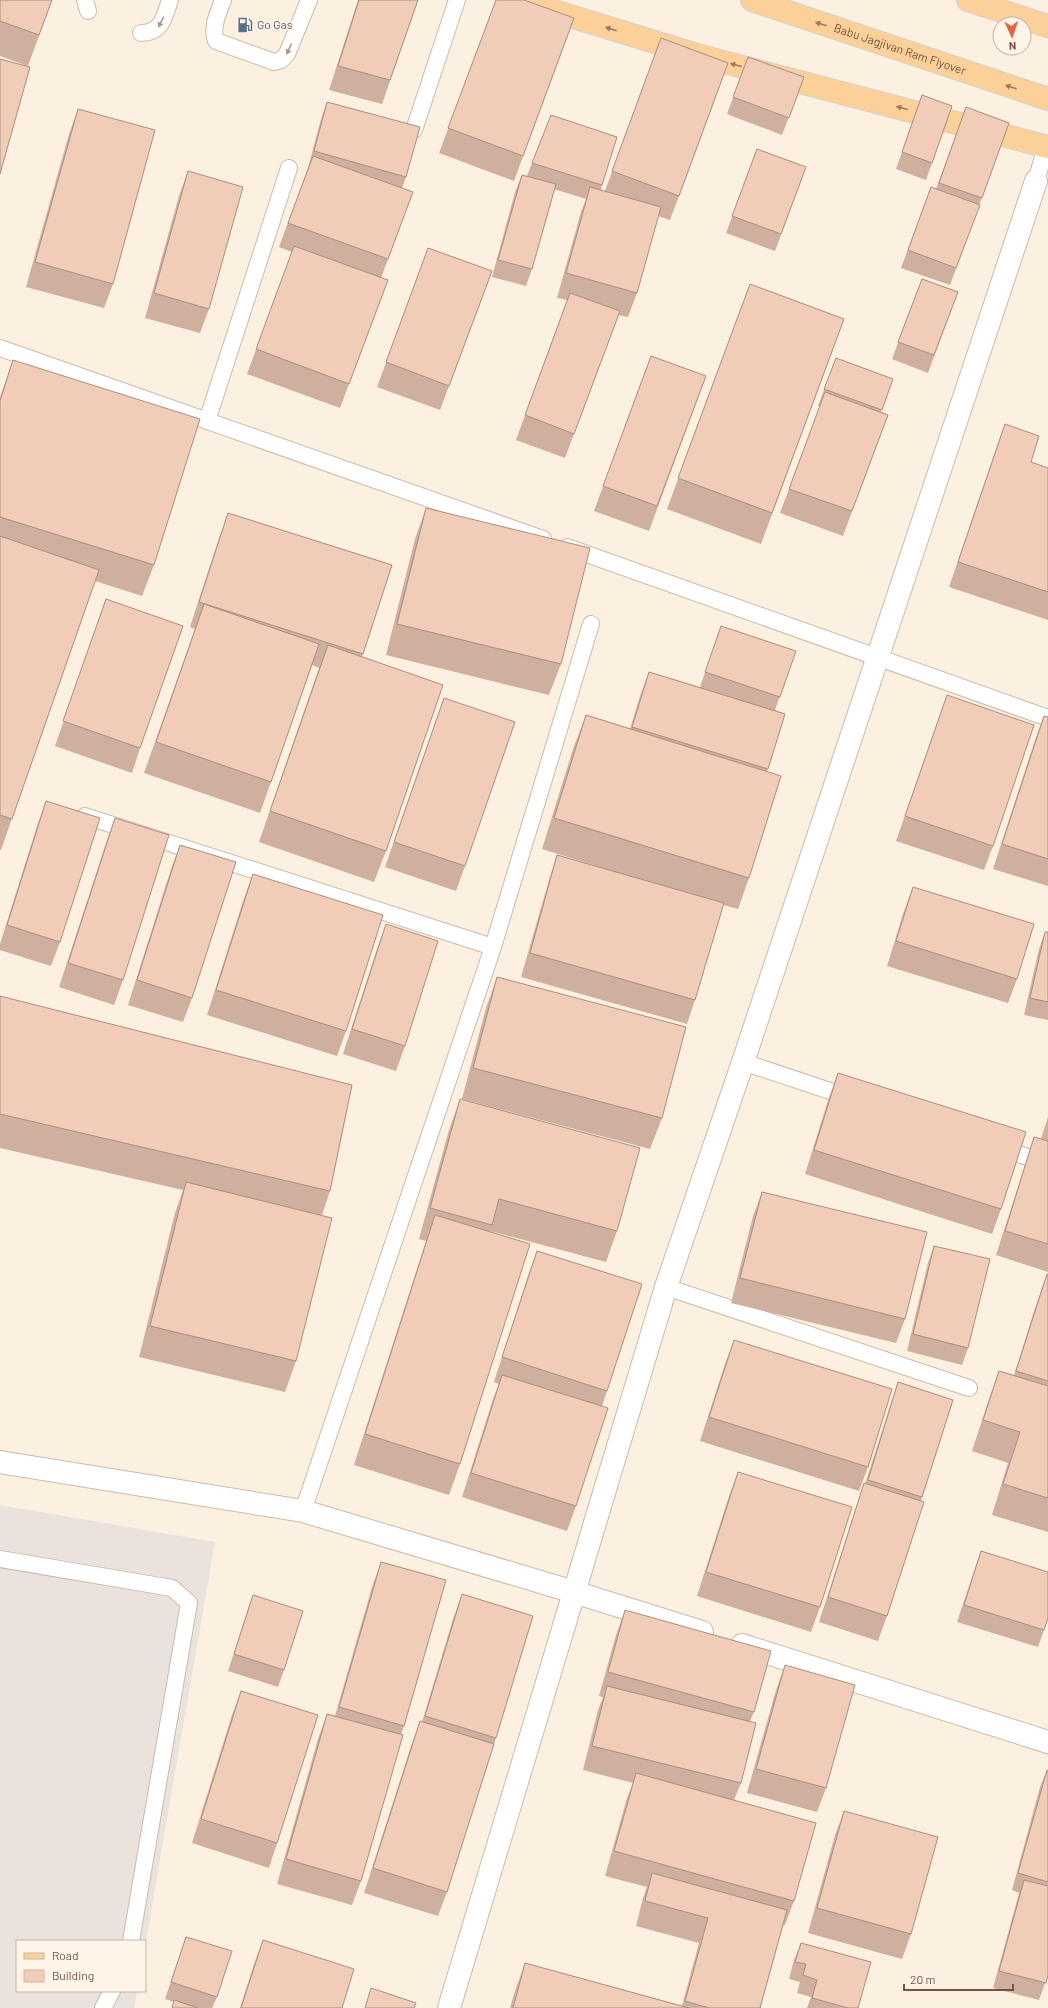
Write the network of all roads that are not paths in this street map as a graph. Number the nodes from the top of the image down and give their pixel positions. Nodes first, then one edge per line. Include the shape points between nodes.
1 (170, 0) edge
2 (223, 0) edge
3 (308, 0) edge
4 (457, 0) edge
5 (518, 0) edge
6 (752, 0) edge
7 (968, 0) edge
8 (1048, 26) edge
9 (141, 33) dead end
10 (1048, 99) edge
11 (414, 130) edge
12 (1047, 147) edge
13 (288, 168) dead end
14 (1036, 181) joint
15 (0, 348) edge
16 (206, 421) junction
17 (591, 624) dead end
18 (878, 656) junction
19 (1048, 718) edge
20 (85, 816) edge
21 (493, 947) junction
22 (743, 1062) junction
23 (862, 1102) edge
24 (981, 1141) edge
25 (1048, 1164) edge
26 (666, 1287) junction
27 (969, 1388) dead end
28 (0, 1462) edge
29 (303, 1511) junction
30 (0, 1559) edge
31 (574, 1592) junction
32 (1048, 1742) edge
33 (131, 1940) edge
34 (111, 1992) edge
35 (103, 2008) edge
36 (450, 2008) edge

1 -> 9 lane via 159,27 150,33
3 -> 2 lane via 287,54 274,62 216,41 213,35 215,23
4 - 11 lane
12 -> 5 main road via 697,55
10 -> 6 main road, Babu Jagjivan Ram Flyover
7 - 8 main road
12 - 14 lane
13 - 16 lane
14 - 18 street
15 - 16 lane
16 - 18 lane
17 - 21 lane
18 - 19 lane
18 - 22 street
20 - 21 lane
21 - 29 lane
22 - 23 lane
22 - 26 street
24 - 25 lane
26 - 27 lane
26 - 31 street
28 - 29 street
29 - 31 street
30 - 33 lane via 172,1588 189,1603
31 - 32 street
31 - 36 street
34 - 35 lane

